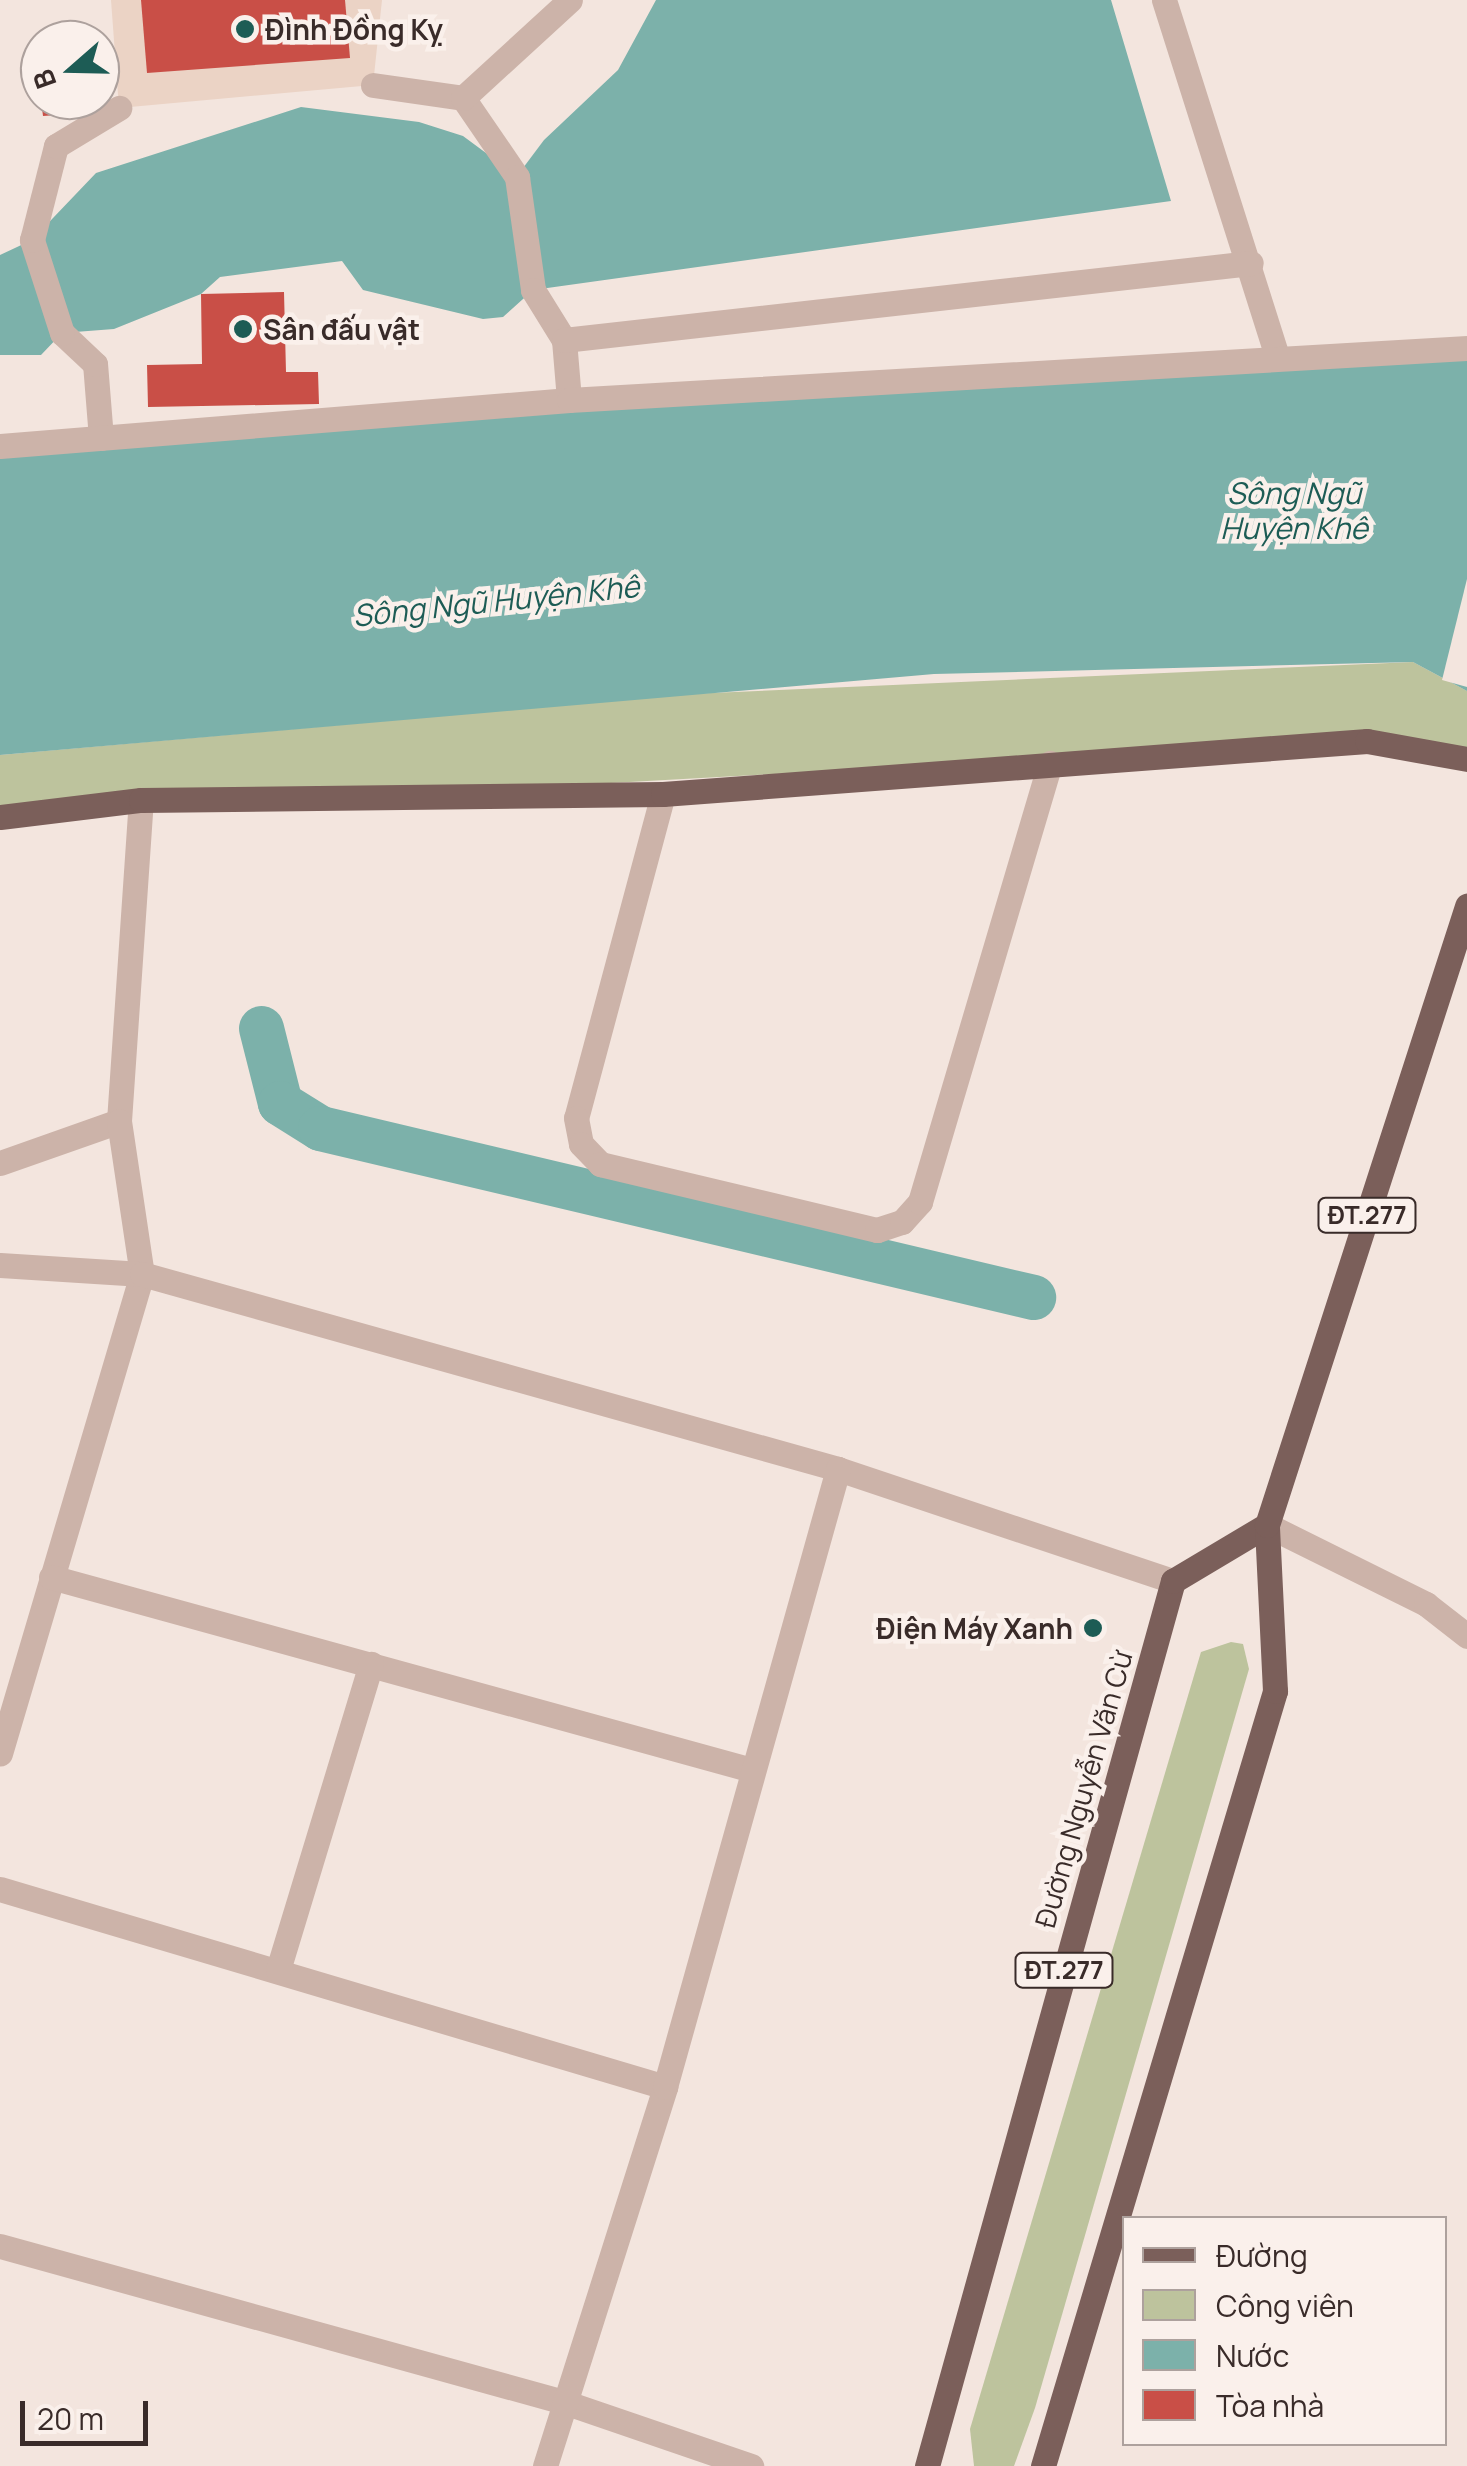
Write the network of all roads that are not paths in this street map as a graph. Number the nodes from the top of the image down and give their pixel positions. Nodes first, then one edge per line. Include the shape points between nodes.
1 (570, 0) edge
2 (1164, 0) edge
3 (373, 85) dead end
4 (463, 98) junction
5 (99, 120) edge
6 (1251, 263) junction
7 (564, 340) junction
8 (1467, 348) edge
9 (1277, 356) junction
10 (569, 400) junction
11 (100, 438) junction
12 (0, 446) edge
13 (1467, 759) edge
14 (1050, 764) junction
15 (663, 794) junction
16 (141, 800) junction
17 (0, 817) edge
18 (1467, 906) edge
19 (119, 1121) junction
20 (0, 1163) edge
21 (0, 1265) edge
22 (142, 1274) junction
23 (838, 1469) junction
24 (1267, 1524) junction
25 (51, 1577) junction
26 (1172, 1580) junction
27 (1467, 1636) edge
28 (370, 1664) junction
29 (0, 1753) edge
30 (752, 1770) junction
31 (0, 1889) edge
32 (278, 1970) junction
33 (665, 2087) junction
34 (0, 2246) edge
35 (564, 2402) junction
36 (546, 2466) edge
37 (751, 2466) edge
38 (927, 2466) edge
39 (1044, 2466) edge

1 - 4 street
2 - 6 street
3 - 4 street
4 - 7 street via 516,177 533,290
5 - 11 street via 56,146 32,240 62,333 95,364
6 - 7 street
6 - 9 street
7 - 10 street
8 - 9 street
9 - 10 street
10 - 11 street
11 - 12 street
13 - 14 main road via 1368,741
14 - 15 main road
14 - 15 street via 920,1202 902,1222 877,1230 600,1164 581,1144 576,1118
15 - 16 main road
16 - 17 main road
16 - 19 street
18 - 24 main road, ĐT.277
19 - 20 street
19 - 22 street
21 - 22 street
22 - 23 street
22 - 25 street
23 - 26 street
23 - 30 street
24 - 26 main road
24 - 27 street via 1426,1604
24 - 39 main road, ĐT.277 via 1275,1691
25 - 28 street
25 - 29 street
26 - 38 main road, Đường Nguyễn Văn Cừ / ĐT.277
28 - 30 street
28 - 32 street
30 - 33 street
31 - 32 street
32 - 33 street
33 - 35 street
34 - 35 street
35 - 36 street
35 - 37 street

